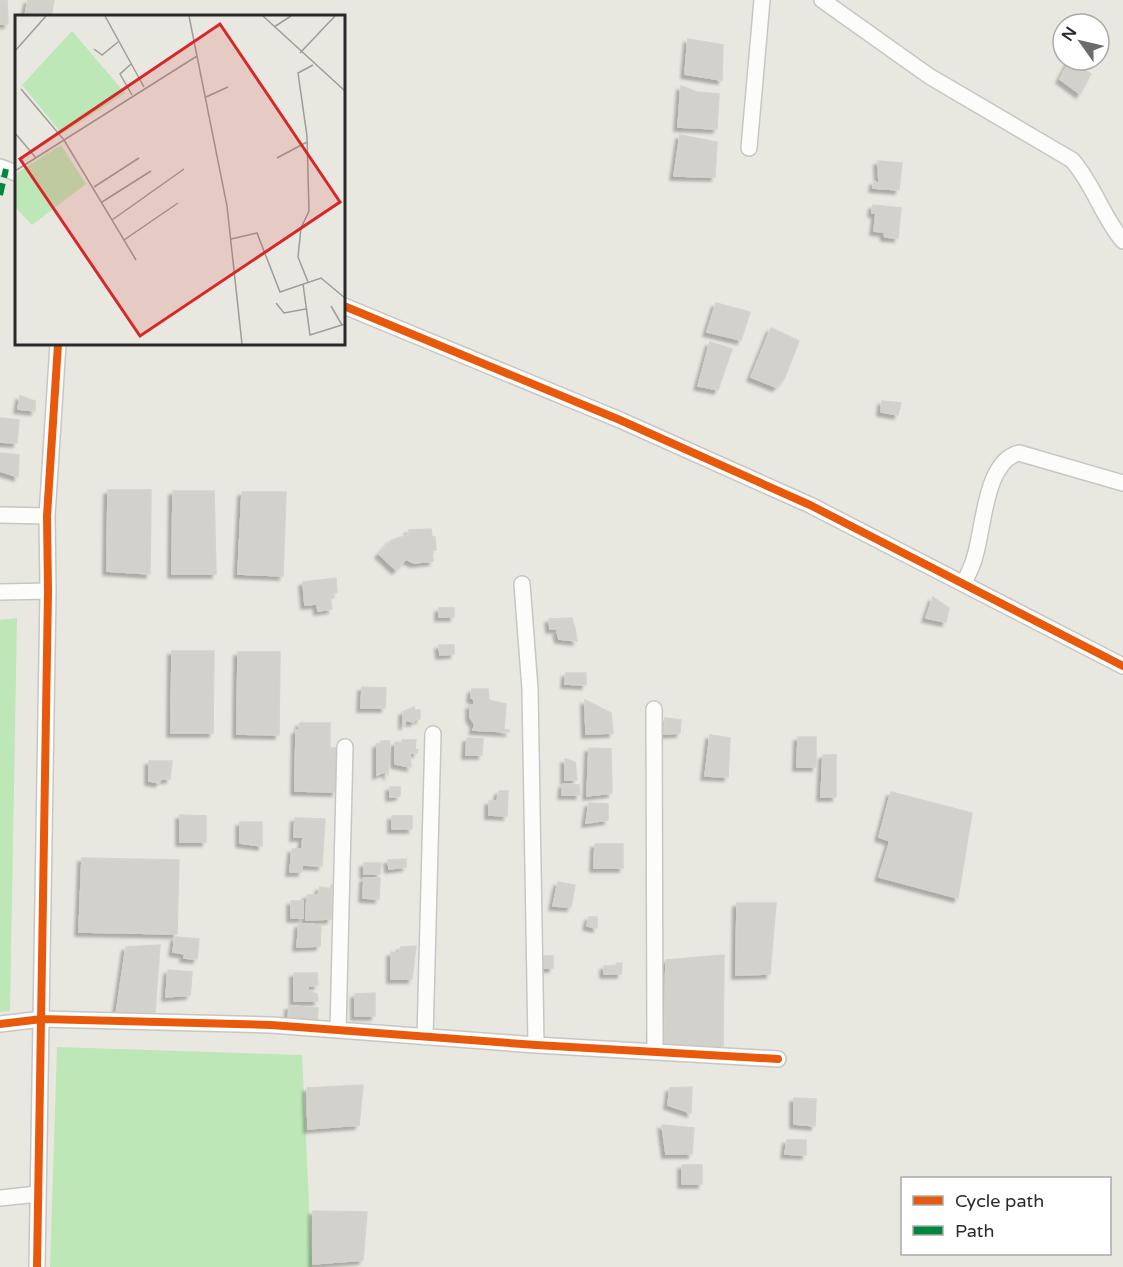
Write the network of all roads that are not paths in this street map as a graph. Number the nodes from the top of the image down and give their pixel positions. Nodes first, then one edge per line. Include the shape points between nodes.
1 (762, 0) edge
2 (822, 0) edge
3 (749, 148) dead end
4 (0, 167) edge
5 (15, 173) edge
6 (1123, 241) edge
7 (345, 306) edge
8 (58, 345) edge
9 (1123, 483) edge
10 (0, 515) edge
11 (47, 516) junction
12 (964, 583) junction
13 (522, 584) dead end
14 (48, 591) junction
15 (0, 592) edge
16 (1123, 666) edge
17 (654, 709) dead end
18 (433, 734) dead end
19 (345, 747) dead end
20 (42, 1020) junction
21 (0, 1024) edge
22 (338, 1030) junction
23 (425, 1037) junction
24 (536, 1046) junction
25 (655, 1050) junction
26 (778, 1059) dead end
27 (38, 1194) junction
28 (0, 1198) edge
29 (37, 1267) edge

1 - 3 street
2 - 6 street via 929,76 1072,160 1085,175 1109,225
4 - 5 street
7 - 12 street via 631,424 810,505
8 - 11 street
9 - 12 street via 1019,453 1008,456 992,484 975,558
10 - 11 street
11 - 14 street
12 - 16 street
13 - 24 street via 530,680
14 - 15 street
14 - 20 street
17 - 25 street
18 - 23 street
19 - 22 street
20 - 21 street
20 - 22 street
20 - 27 street
22 - 23 street
23 - 24 street
24 - 25 street
25 - 26 street
27 - 28 street
27 - 29 street

